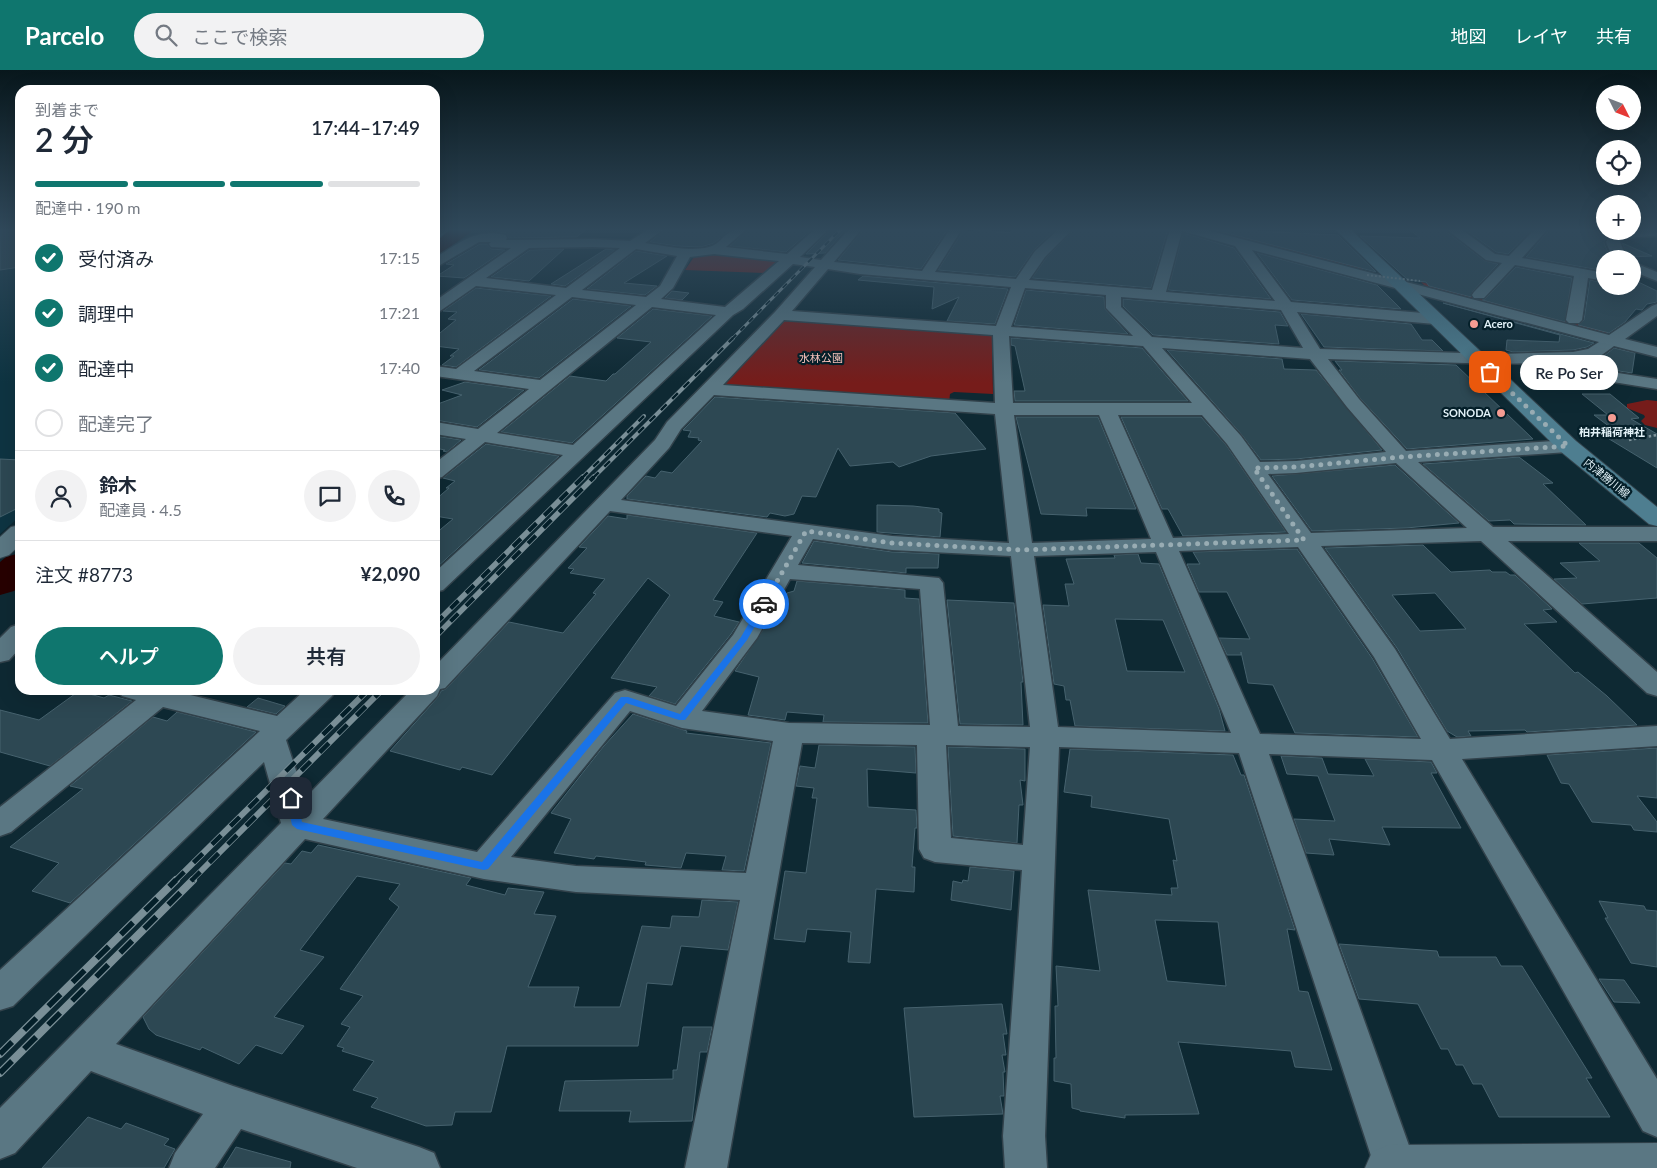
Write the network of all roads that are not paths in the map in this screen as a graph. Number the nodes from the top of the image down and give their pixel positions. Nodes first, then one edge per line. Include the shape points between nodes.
1 (587, 280) edge
2 (670, 280) edge
3 (767, 280) edge
4 (810, 280) edge
5 (975, 280) edge
6 (1022, 280) edge
7 (1162, 280) edge
8 (1267, 280) edge
9 (1383, 280) edge
10 (1396, 280) edge
11 (1420, 280) edge
12 (1493, 280) edge
13 (1581, 280) edge
14 (474, 281) joint
15 (1641, 282) edge
16 (1657, 283) edge
17 (1019, 284) junction
18 (1401, 285) junction
19 (1113, 292) junction
20 (571, 293) junction
21 (1158, 295) junction
22 (1479, 295) junction
23 (648, 303) junction
24 (440, 305) edge
25 (1286, 306) junction
26 (1657, 309) edge
27 (728, 312) junction
28 (780, 315) junction
29 (1435, 319) junction
30 (1574, 320) junction
31 (1001, 333) junction
32 (1618, 336) junction
33 (1657, 341) edge
34 (1149, 342) junction
35 (1657, 352) edge
36 (1315, 354) junction
37 (1573, 357) junction
38 (1478, 360) junction
39 (440, 372) edge
40 (460, 374) junction
41 (1657, 384) edge
42 (543, 386) junction
43 (710, 389) junction
44 (1004, 408) junction
45 (1106, 409) junction
46 (1208, 409) junction
47 (440, 429) edge
48 (481, 436) junction
49 (1568, 446) junction
50 (578, 452) junction
51 (1401, 457) junction
52 (1254, 468) junction
53 (440, 470) edge
54 (606, 504) junction
55 (1657, 519) edge
56 (806, 531) junction
57 (1484, 534) junction
58 (1657, 534) edge
59 (15, 536) edge
60 (1304, 540) junction
61 (1164, 546) junction
62 (0, 550) edge
63 (1021, 550) junction
64 (783, 571) junction
65 (440, 580) edge
66 (15, 640) edge
67 (5, 655) edge
68 (440, 677) edge
69 (1657, 687) edge
70 (149, 695) edge
71 (161, 695) edge
72 (317, 695) edge
73 (422, 695) edge
74 (682, 718) junction
75 (277, 732) junction
76 (789, 733) junction
77 (938, 735) junction
78 (1657, 736) edge
79 (1045, 737) junction
80 (1250, 743) junction
81 (1443, 750) junction
82 (0, 824) edge
83 (297, 825) junction
84 (1039, 859) junction
85 (484, 866) junction
86 (761, 887) junction
87 (0, 994) edge
88 (84, 1050) junction
89 (233, 1106) junction
90 (1657, 1117) edge
91 (0, 1138) edge
92 (1657, 1166) edge
93 (190, 1168) edge
94 (419, 1168) edge
95 (706, 1168) edge
96 (1026, 1168) edge
97 (1388, 1168) edge
98 (1396, 1168) edge

1 - 20 street
2 - 23 street
3 - 27 street
4 - 28 street
5 - 17 street
6 - 17 street
7 - 21 street
8 - 25 street
9 - 18 street
10 - 18 main road, 内津勝川線
11 - 22 street
12 - 22 street
13 - 30 street
14 - 20 street
14 - 24 street
15 - 16 street
17 - 19 street
17 - 31 street
18 - 29 main road, 内津勝川線
18 - 32 street
19 - 21 street
19 - 34 street via 1114,308
20 - 23 street
20 - 40 street
21 - 25 street
22 - 30 street
23 - 27 street
23 - 42 street
25 - 29 street
25 - 36 street
26 - 32 street
27 - 50 street
28 - 31 street
28 - 43 street
29 - 38 main road, 内津勝川線
30 - 32 street
31 - 34 street
31 - 44 street
32 - 33 street
32 - 35 street
32 - 37 street via 1593,353
34 - 36 street
34 - 46 street
36 - 38 street
36 - 51 street
37 - 38 street
37 - 41 street via 1600,375
38 - 49 main road, 内津勝川線
39 - 40 street
40 - 42 street
42 - 48 street
43 - 44 street
43 - 54 street
44 - 45 street
44 - 63 street
45 - 46 street
45 - 61 street
46 - 52 street
47 - 48 street
48 - 50 street
48 - 53 street
49 - 51 street
49 - 55 main road, 内津勝川線
50 - 65 street
51 - 52 street
51 - 57 street
52 - 60 street
54 - 56 street
54 - 68 street
56 - 63 street via 892,543
56 - 64 street
57 - 58 street
57 - 60 street
57 - 69 street
59 - 62 street
60 - 61 street
60 - 81 street via 1386,655
61 - 63 street
61 - 80 street
63 - 79 street
64 - 74 street via 744,638
64 - 77 street via 931,583
66 - 67 street
70 - 82 street
71 - 75 street
72 - 75 street
73 - 83 street
74 - 76 street
74 - 85 street via 625,699
75 - 83 street via 282,775
75 - 87 street
76 - 77 street
76 - 86 street
77 - 79 street
77 - 84 street via 934,849
78 - 81 street
79 - 80 street
79 - 84 street
80 - 81 street
80 - 98 street
81 - 90 street
83 - 85 street
83 - 88 street
84 - 96 street via 1024,1136
85 - 86 street via 576,879
86 - 95 street
88 - 89 street
88 - 91 street
89 - 93 street
89 - 94 street
92 - 98 street
97 - 98 street

